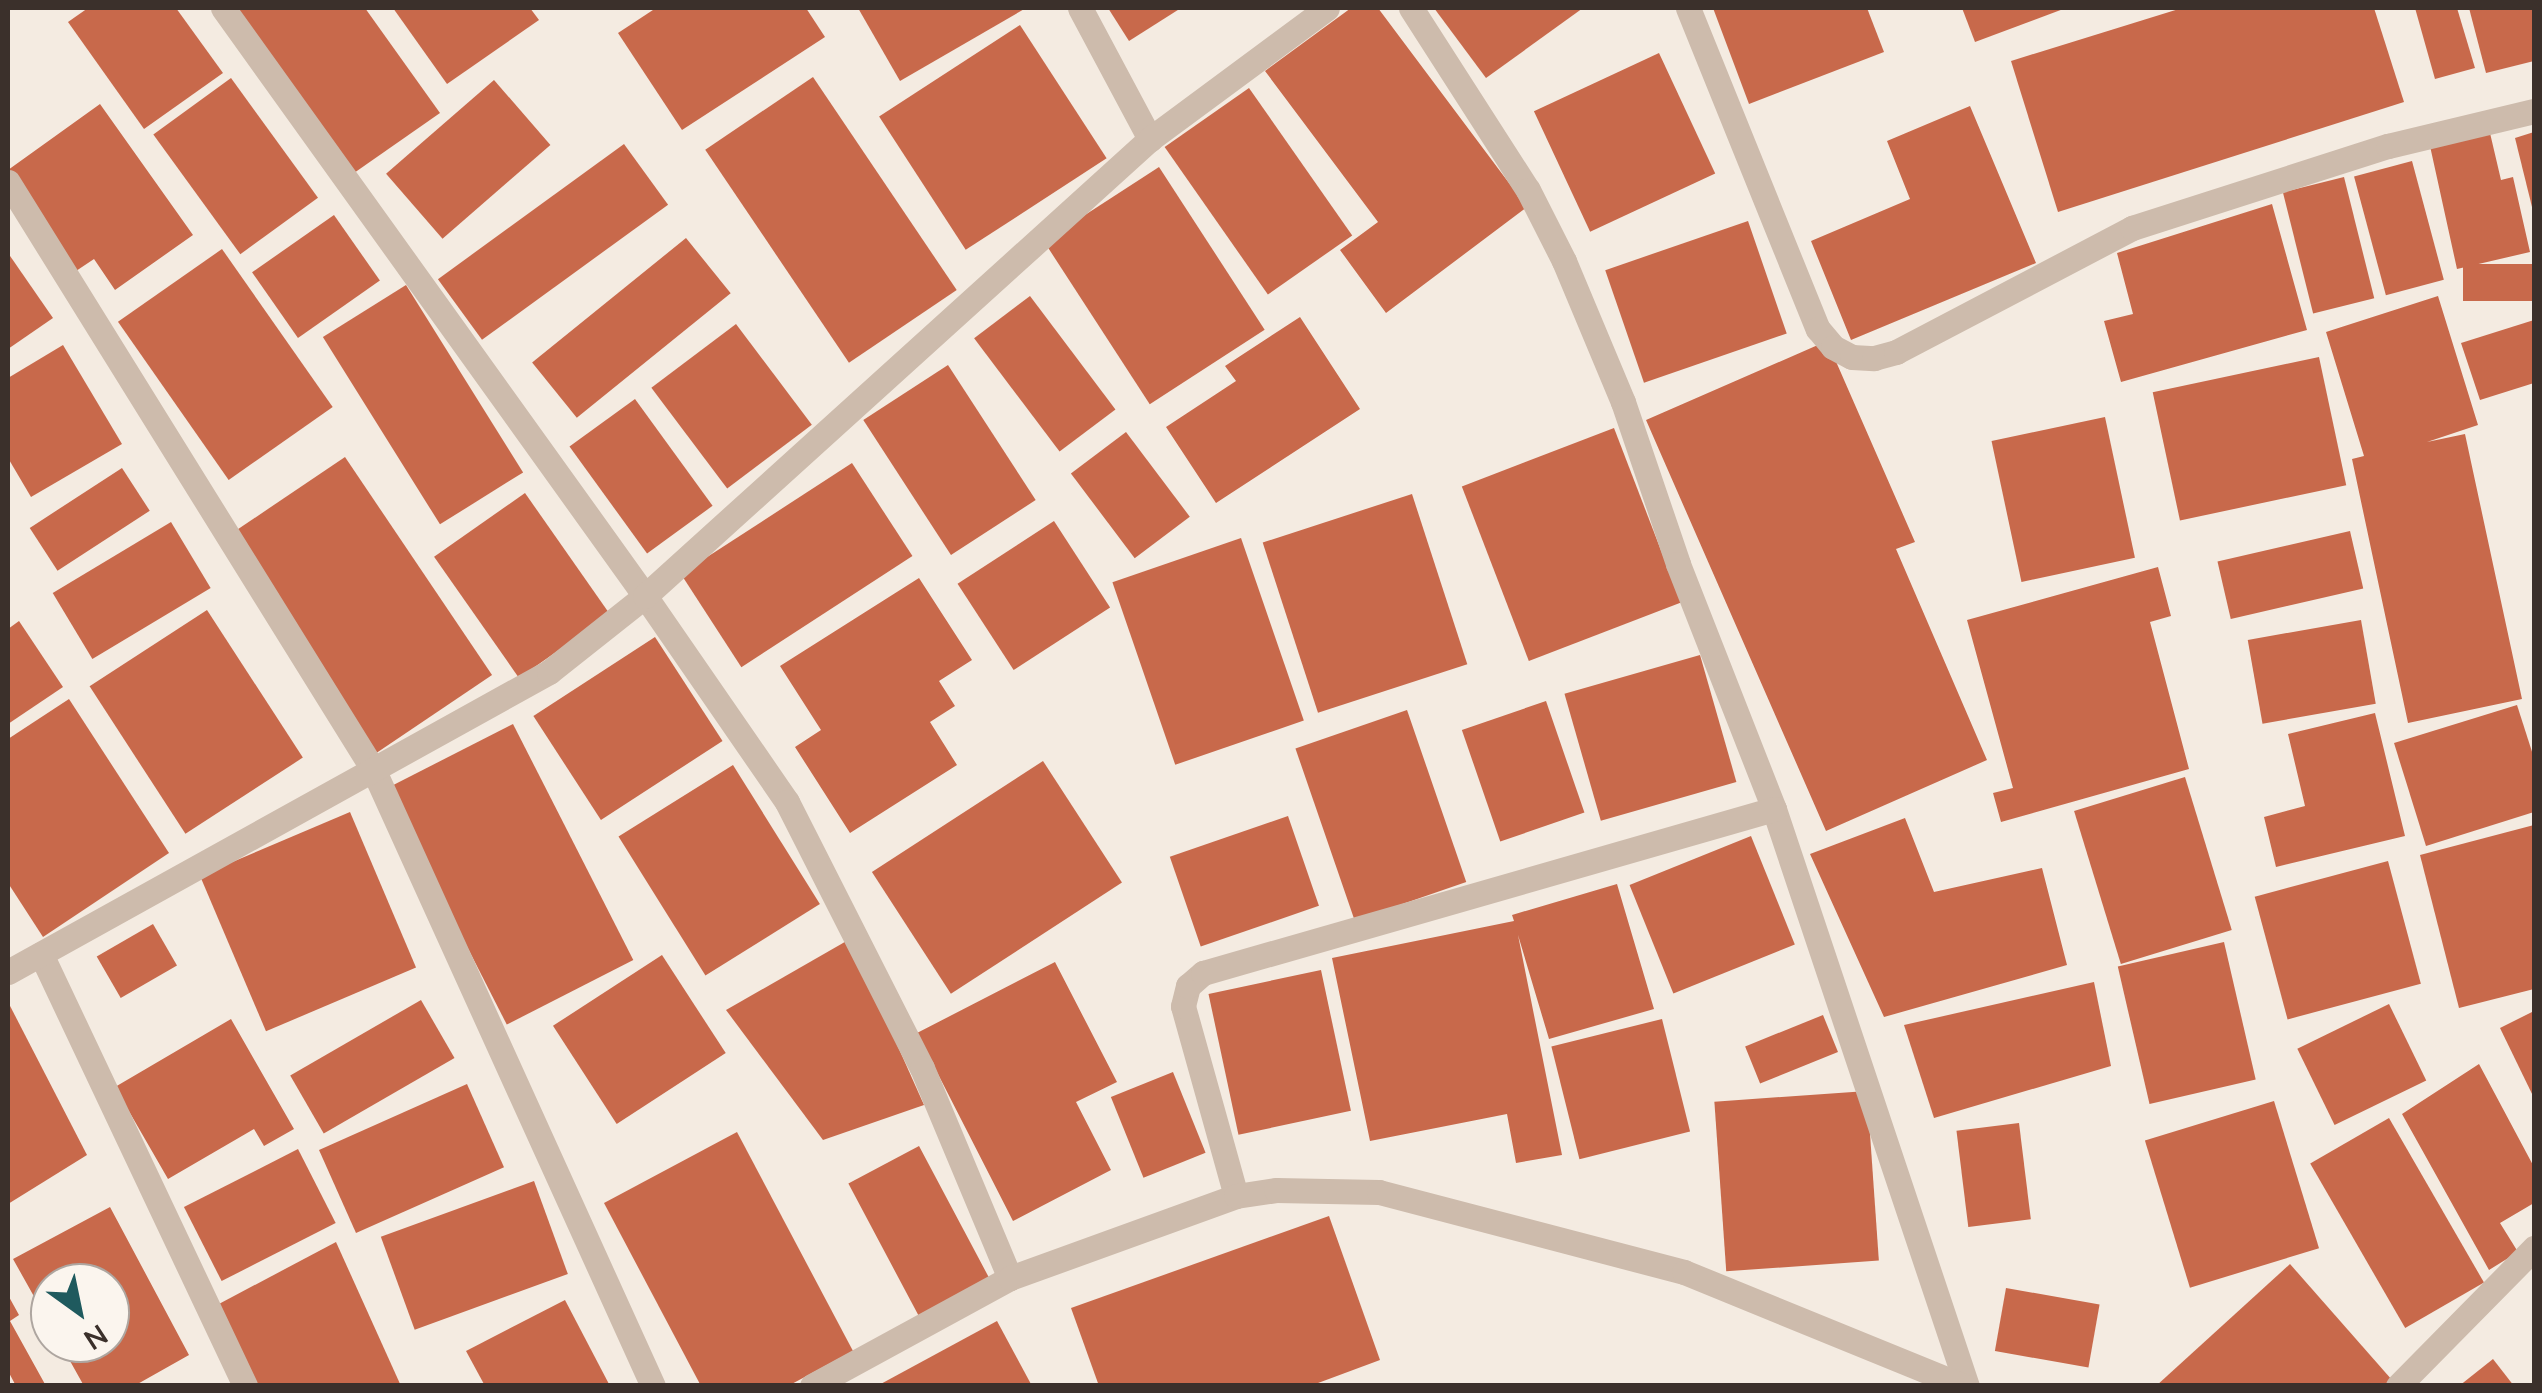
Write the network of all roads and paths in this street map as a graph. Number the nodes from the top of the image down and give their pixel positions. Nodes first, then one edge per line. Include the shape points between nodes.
1 (223, 8) edge
2 (1080, 8) edge
3 (1327, 8) edge
4 (1411, 8) edge
5 (1688, 8) edge
6 (2534, 111) edge
7 (1150, 139) junction
8 (8, 182) edge
9 (644, 596) junction
10 (374, 771) junction
11 (1774, 809) junction
12 (41, 954) junction
13 (8, 972) edge
14 (1236, 1196) junction
15 (2534, 1248) edge
16 (1010, 1278) junction
17 (245, 1386) edge
18 (653, 1386) edge
19 (812, 1386) edge
20 (1965, 1386) edge
21 (2398, 1386) edge

1 - 9 street
2 - 7 street
3 - 7 street
4 - 11 street via 1528,190 1564,261
5 - 6 street via 1818,329 1852,357 1896,352 2132,228 2388,146
7 - 9 street
8 - 10 street
9 - 10 street via 549,672
9 - 16 street via 795,818 922,1068
10 - 12 street
10 - 18 street
11 - 14 street via 1204,973 1188,986 1183,1006
11 - 20 street
12 - 13 street
12 - 17 street
14 - 16 street
14 - 20 street via 1379,1192 1484,1218 1684,1272
15 - 21 street
16 - 19 street

